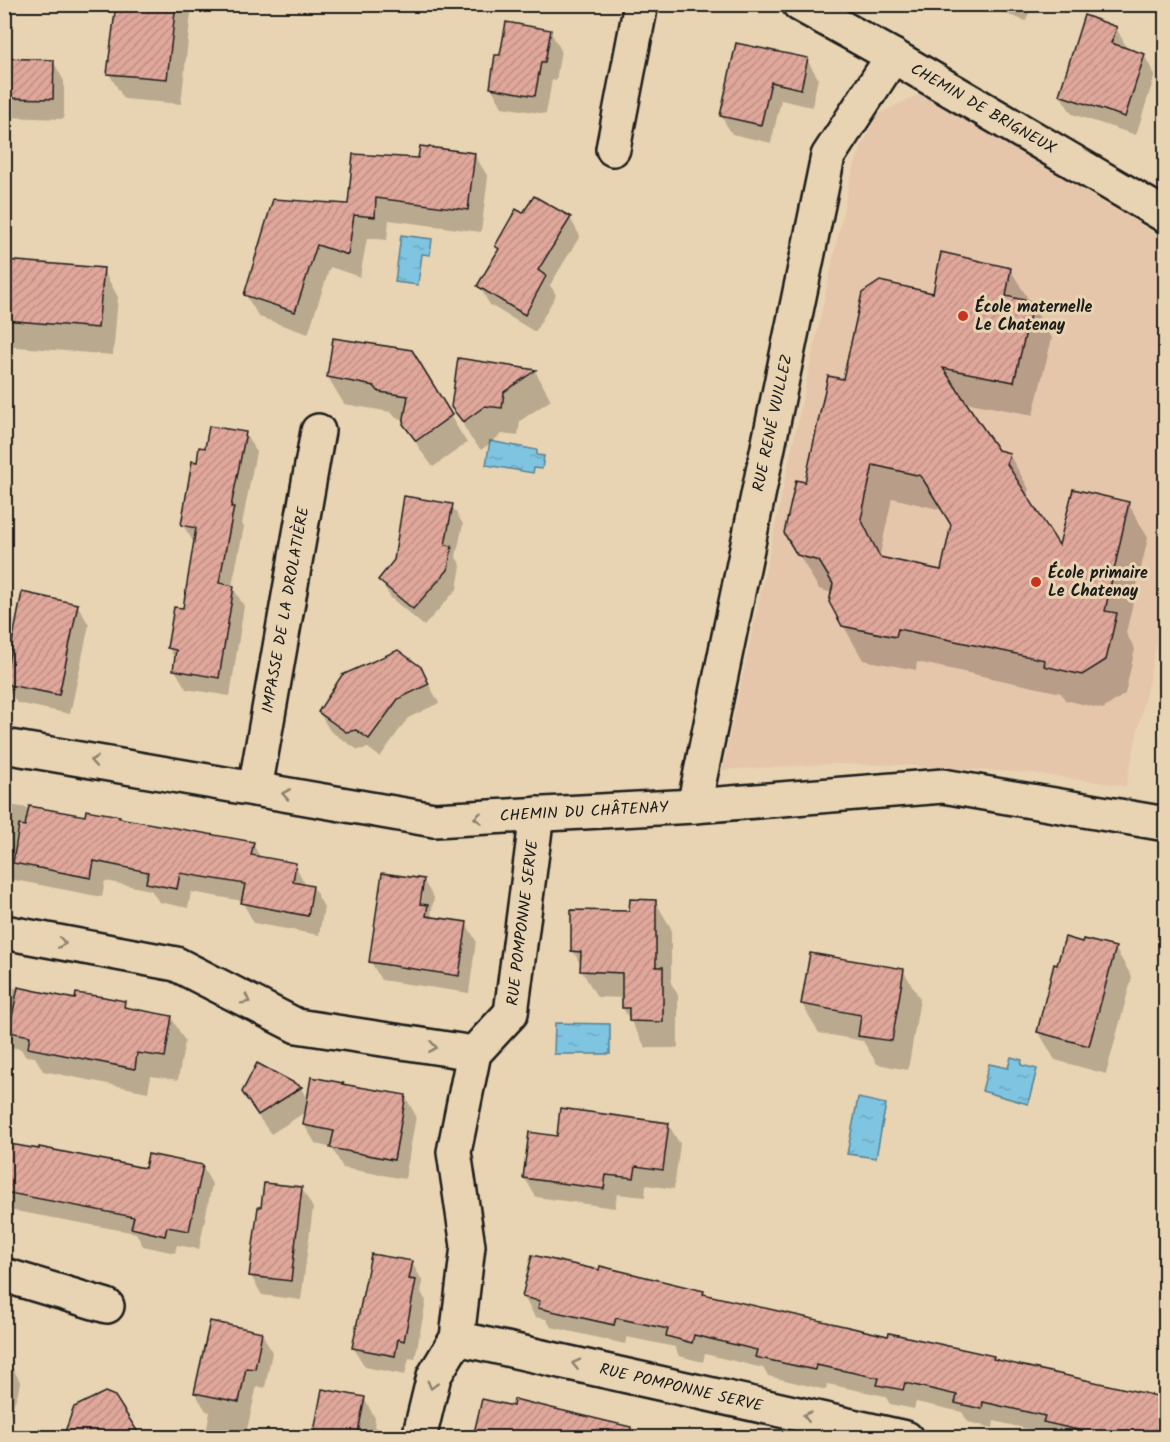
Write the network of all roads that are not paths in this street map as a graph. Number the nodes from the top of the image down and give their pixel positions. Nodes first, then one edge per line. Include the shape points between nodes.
1 (641, 4) edge
2 (800, 4) edge
3 (893, 56) junction
4 (613, 149) dead end
5 (1164, 208) edge
6 (318, 431) dead end
7 (4, 746) edge
8 (255, 789) junction
9 (694, 806) junction
10 (537, 814) junction
11 (1166, 824) edge
12 (4, 932) edge
13 (474, 1053) junction
14 (4, 1275) edge
15 (106, 1306) dead end
16 (457, 1338) junction
17 (419, 1437) edge
18 (906, 1437) edge

1 - 4 street
2 - 3 street, CHEMIN DE BRIGNEUX
3 - 5 street, CHEMIN DE BRIGNEUX
3 - 9 street, RUE RENÉ VUILLEZ via 828,156
6 - 8 street, IMPASSE DE LA DROLATIÈRE
8 -> 7 street, CHEMIN DU CHÂTENAY
10 -> 8 street, CHEMIN DU CHÂTENAY via 434,820
9 - 10 street, CHEMIN DU CHÂTENAY
9 - 11 street, CHEMIN DU CHÂTENAY via 943,786
10 - 13 street, RUE POMPONNE SERVE via 511,1013
12 -> 13 street via 177,964 297,1026
13 - 16 street via 454,1152 468,1246
14 - 15 street
16 -> 17 street via 434,1376
18 -> 16 street, RUE POMPONNE SERVE

